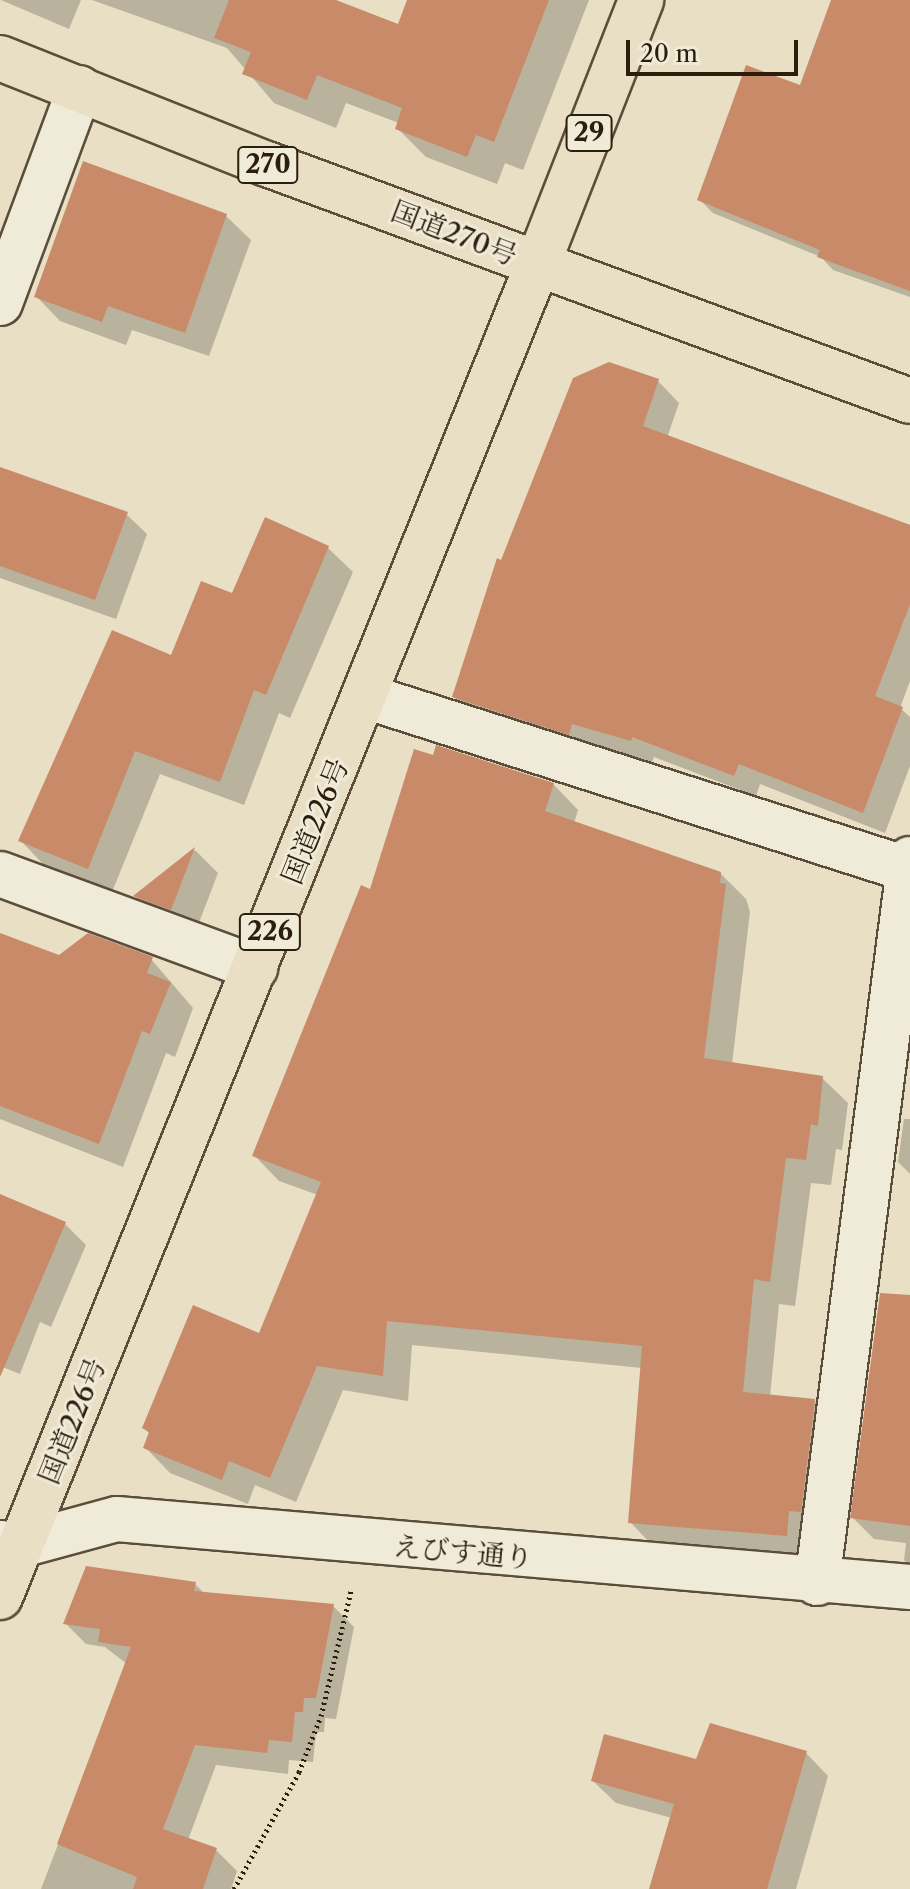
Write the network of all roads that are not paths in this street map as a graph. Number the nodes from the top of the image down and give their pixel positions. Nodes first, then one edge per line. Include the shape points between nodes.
1 (641, 0) edge
2 (0, 58) edge
3 (80, 88) junction
4 (537, 266) junction
5 (0, 303) edge
6 (910, 401) edge
7 (365, 696) junction
8 (909, 866) edge
9 (0, 874) edge
10 (255, 968) junction
11 (10, 1544) edge
12 (817, 1583) junction
13 (910, 1587) edge
14 (0, 1597) edge

1 - 4 main road, 29
2 - 3 main road, 国道270号 / 270
3 - 4 main road, 国道270号 / 270
3 - 5 street
4 - 6 main road, 国道270号 / 270
4 - 7 main road, 国道226号 / 226
7 - 8 street
7 - 10 main road, 国道226号 / 226
8 - 12 street
9 - 10 street
10 - 11 main road, 国道226号 / 226
11 - 12 street, えびす通り via 117,1519
11 - 14 main road, 国道226号 / 226
12 - 13 street, えびす通り

